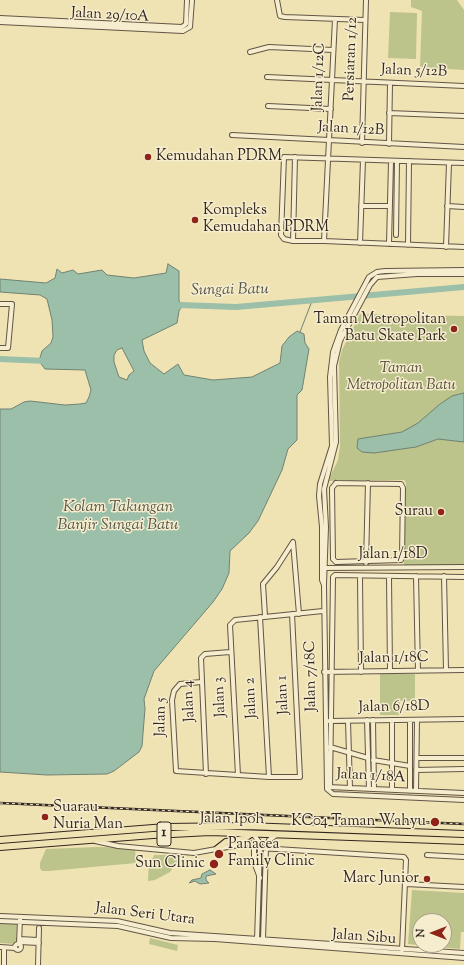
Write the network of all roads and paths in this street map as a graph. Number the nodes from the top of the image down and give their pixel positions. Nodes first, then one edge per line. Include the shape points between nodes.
1 (187, 0) edge
2 (192, 0) edge
3 (277, 0) edge
4 (366, 0) edge
5 (0, 18) edge
6 (334, 19) junction
7 (365, 20) junction
8 (0, 22) edge
9 (333, 50) junction
10 (250, 52) dead end
11 (267, 77) dead end
12 (332, 80) junction
13 (364, 82) junction
14 (390, 83) junction
15 (464, 86) edge
16 (268, 106) dead end
17 (331, 109) junction
18 (389, 113) junction
19 (464, 116) edge
20 (232, 136) dead end
21 (330, 142) junction
22 (362, 143) junction
23 (389, 144) junction
24 (464, 147) edge
25 (295, 157) junction
26 (329, 159) junction
27 (363, 160) junction
28 (391, 161) junction
29 (397, 161) junction
30 (409, 161) junction
31 (449, 163) junction
32 (464, 163) edge
33 (390, 200) junction
34 (396, 200) junction
35 (361, 206) junction
36 (390, 206) junction
37 (447, 206) junction
38 (464, 207) edge
39 (396, 235) dead end
40 (293, 241) junction
41 (324, 241) junction
42 (360, 243) junction
43 (389, 244) junction
44 (408, 245) junction
45 (446, 247) junction
46 (464, 247) edge
47 (464, 270) edge
48 (464, 274) edge
49 (366, 288) junction
50 (0, 304) edge
51 (0, 348) edge
52 (368, 484) junction
53 (368, 561) junction
54 (464, 567) edge
55 (324, 568) junction
56 (368, 568) junction
57 (360, 576) junction
58 (389, 576) junction
59 (416, 576) junction
60 (444, 576) junction
61 (464, 577) edge
62 (324, 585) junction
63 (323, 612) junction
64 (297, 614) junction
65 (265, 616) junction
66 (260, 617) junction
67 (230, 652) junction
68 (446, 670) junction
69 (464, 670) edge
70 (390, 671) junction
71 (418, 671) junction
72 (324, 672) junction
73 (332, 672) junction
74 (360, 672) junction
75 (201, 682) junction
76 (367, 720) junction
77 (373, 720) junction
78 (392, 720) junction
79 (410, 720) junction
80 (417, 720) junction
81 (464, 720) edge
82 (325, 721) junction
83 (330, 721) junction
84 (348, 721) junction
85 (330, 747) junction
86 (349, 752) junction
87 (368, 758) junction
88 (416, 758) junction
89 (464, 758) edge
90 (373, 760) junction
91 (392, 763) junction
92 (410, 766) junction
93 (464, 769) edge
94 (416, 770) junction
95 (206, 774) junction
96 (238, 775) junction
97 (269, 777) junction
98 (328, 786) junction
99 (350, 788) junction
100 (371, 789) junction
101 (392, 790) junction
102 (410, 791) junction
103 (416, 791) junction
104 (464, 793) edge
105 (464, 800) edge
106 (253, 834) junction
107 (464, 834) edge
108 (316, 835) junction
109 (0, 840) edge
110 (89, 840) junction
111 (464, 842) edge
112 (3, 847) edge
113 (260, 848) junction
114 (266, 848) junction
115 (216, 849) junction
116 (0, 853) edge
117 (427, 855) dead end
118 (464, 857) edge
119 (260, 878) junction
120 (406, 884) junction
121 (464, 887) edge
122 (0, 916) edge
123 (20, 919) junction
124 (0, 921) edge
125 (39, 928) dead end
126 (257, 940) junction
127 (263, 940) junction
128 (38, 941) junction
129 (19, 942) junction
130 (2, 948) edge
131 (402, 951) junction
132 (464, 953) edge
133 (464, 958) edge
134 (4, 965) edge
135 (38, 965) edge

1 - 5 street, Jalan 29/10A via 186,24 182,27
2 - 8 street, Jalan 29/10A via 190,27 183,31
3 - 6 street via 280,16 285,18
4 - 7 street, Persiaran 1/12
6 - 7 street
6 - 9 street, Jalan 1/12C
7 - 13 street, Persiaran 1/12
9 - 10 street via 268,47
9 - 12 street, Jalan 1/12C
11 - 12 street, Jalan 5/12B
12 - 13 street, Jalan 5/12B
12 - 17 street, Jalan 1/12C
13 - 14 street, Jalan 5/12B
13 - 22 street, Persiaran 1/12
14 - 15 street, Jalan 5/12B
14 - 18 street
16 - 17 street
17 - 21 street, Jalan 1/12C
18 - 19 street
18 - 23 street
20 - 21 street, Jalan 1/12B
21 - 22 street, Jalan 1/12B
21 - 26 street, Jalan 1/12C
22 - 23 street, Jalan 1/12B
23 - 24 street, Jalan 1/12B
25 - 26 street
25 - 40 street
25 - 40 street via 283,159 281,235 284,239
26 - 27 street
26 - 41 street, Jalan 1/12C
27 - 28 street
27 - 35 street
28 - 29 street
28 - 33 street
29 - 30 street
29 - 34 street
30 - 31 street
30 - 44 street
31 - 32 street
31 - 37 street
33 - 34 street
33 - 36 street
34 - 39 street
35 - 36 street
35 - 42 street
36 - 43 street
37 - 38 street
37 - 45 street
40 - 41 street
41 - 42 street
42 - 43 street
43 - 44 street
44 - 45 street
45 - 46 street
47 - 49 street via 385,271 372,275
48 - 49 street via 383,276
49 - 55 street via 337,345 334,366 336,442 322,484
50 - 51 street via 12,304 8,348
52 - 53 street
52 - 53 street via 398,483 403,488 401,560
52 - 53 street via 336,483 332,488 333,559 336,562
53 - 56 street
54 - 56 street, Jalan 1/18D
55 - 56 street, Jalan 1/18D
55 - 62 street
55 - 62 street, Jalan 7/18C
57 - 58 street
57 - 73 street, Jalan 7/18C via 335,576 332,579
57 - 74 street
58 - 59 street
58 - 70 street
59 - 60 street
59 - 71 street
60 - 61 street
60 - 68 street
62 - 63 street, Jalan 7/18C
63 - 64 street
63 - 72 street, Jalan 7/18C
64 - 65 street
64 - 65 street, Jalan 1 via 295,543 292,542 263,584
64 - 97 street, Jalan 1 via 301,774 298,778
65 - 66 street
66 - 67 street, Jalan 3 via 235,620 230,625
66 - 97 street, Jalan 2
67 - 75 street, Jalan 4 via 202,656
67 - 96 street, Jalan 3
68 - 69 street, Jalan 1/18C
68 - 71 street, Jalan 1/18C
70 - 71 street, Jalan 1/18C
70 - 74 street, Jalan 1/18C
72 - 73 street, Jalan 1/18C
72 - 82 street, Jalan 7/18C
73 - 74 street, Jalan 1/18C
73 - 83 street
75 - 95 street, Jalan 4
75 - 95 street, Jalan 5 via 180,684 174,691 172,700 176,770
76 - 77 street, Jalan 6/18D
76 - 84 street, Jalan 6/18D
76 - 87 street
77 - 78 street, Jalan 6/18D
77 - 90 street
78 - 79 street, Jalan 6/18D
78 - 91 street
79 - 80 street, Jalan 6/18D
79 - 92 street
80 - 81 street, Jalan 6/18D
80 - 88 street
82 - 83 street, Jalan 6/18D
82 - 98 street, Jalan 7/18C
83 - 84 street, Jalan 6/18D
83 - 85 street
84 - 86 street
85 - 86 street
85 - 98 street
86 - 87 street
86 - 99 street
87 - 100 street
88 - 89 street
88 - 94 street
90 - 91 street
90 - 100 street
91 - 92 street
91 - 101 street
92 - 102 street
93 - 94 street
94 - 103 street
95 - 96 street
96 - 97 street
98 - 99 street, Jalan 1/18A
98 - 105 street, Jalan 1/18A via 328,791 333,794
99 - 100 street, Jalan 1/18A
100 - 101 street, Jalan 1/18A
101 - 102 street, Jalan 1/18A
102 - 103 street, Jalan 1/18A
103 - 104 street, Jalan 1/18A
106 - 108 highway, Jalan Ipoh / 1
106 - 110 highway, Jalan Ipoh / 1 via 174,834
106 - 113 street via 260,843
106 - 115 highway via 226,842
107 - 109 highway, Jalan Ipoh / 1 via 246,826 166,827
108 - 111 highway, Jalan Ipoh / 1
108 - 114 street via 274,836
110 - 112 highway, Jalan Ipoh / 1
110 - 115 street via 118,846 194,853
112 - 116 highway
113 - 114 street
113 - 119 street
114 - 120 street via 400,856 406,860
114 - 127 street
115 - 119 street via 251,843 254,846 254,862
117 - 118 street
119 - 126 street
120 - 121 street
120 - 131 street
122 - 123 street, Jalan Seri Utara
123 - 124 street, Jalan Seri Utara
123 - 126 street, Jalan Seri Utara via 118,926 171,938
123 - 129 street
125 - 128 street
126 - 127 street, Jalan Seri Utara
127 - 131 street, Jalan Sibu
128 - 129 street
128 - 135 street
129 - 130 street via 19,949
130 - 134 street
131 - 132 street, Jalan Sibu
131 - 133 street, Jalan Sibu

